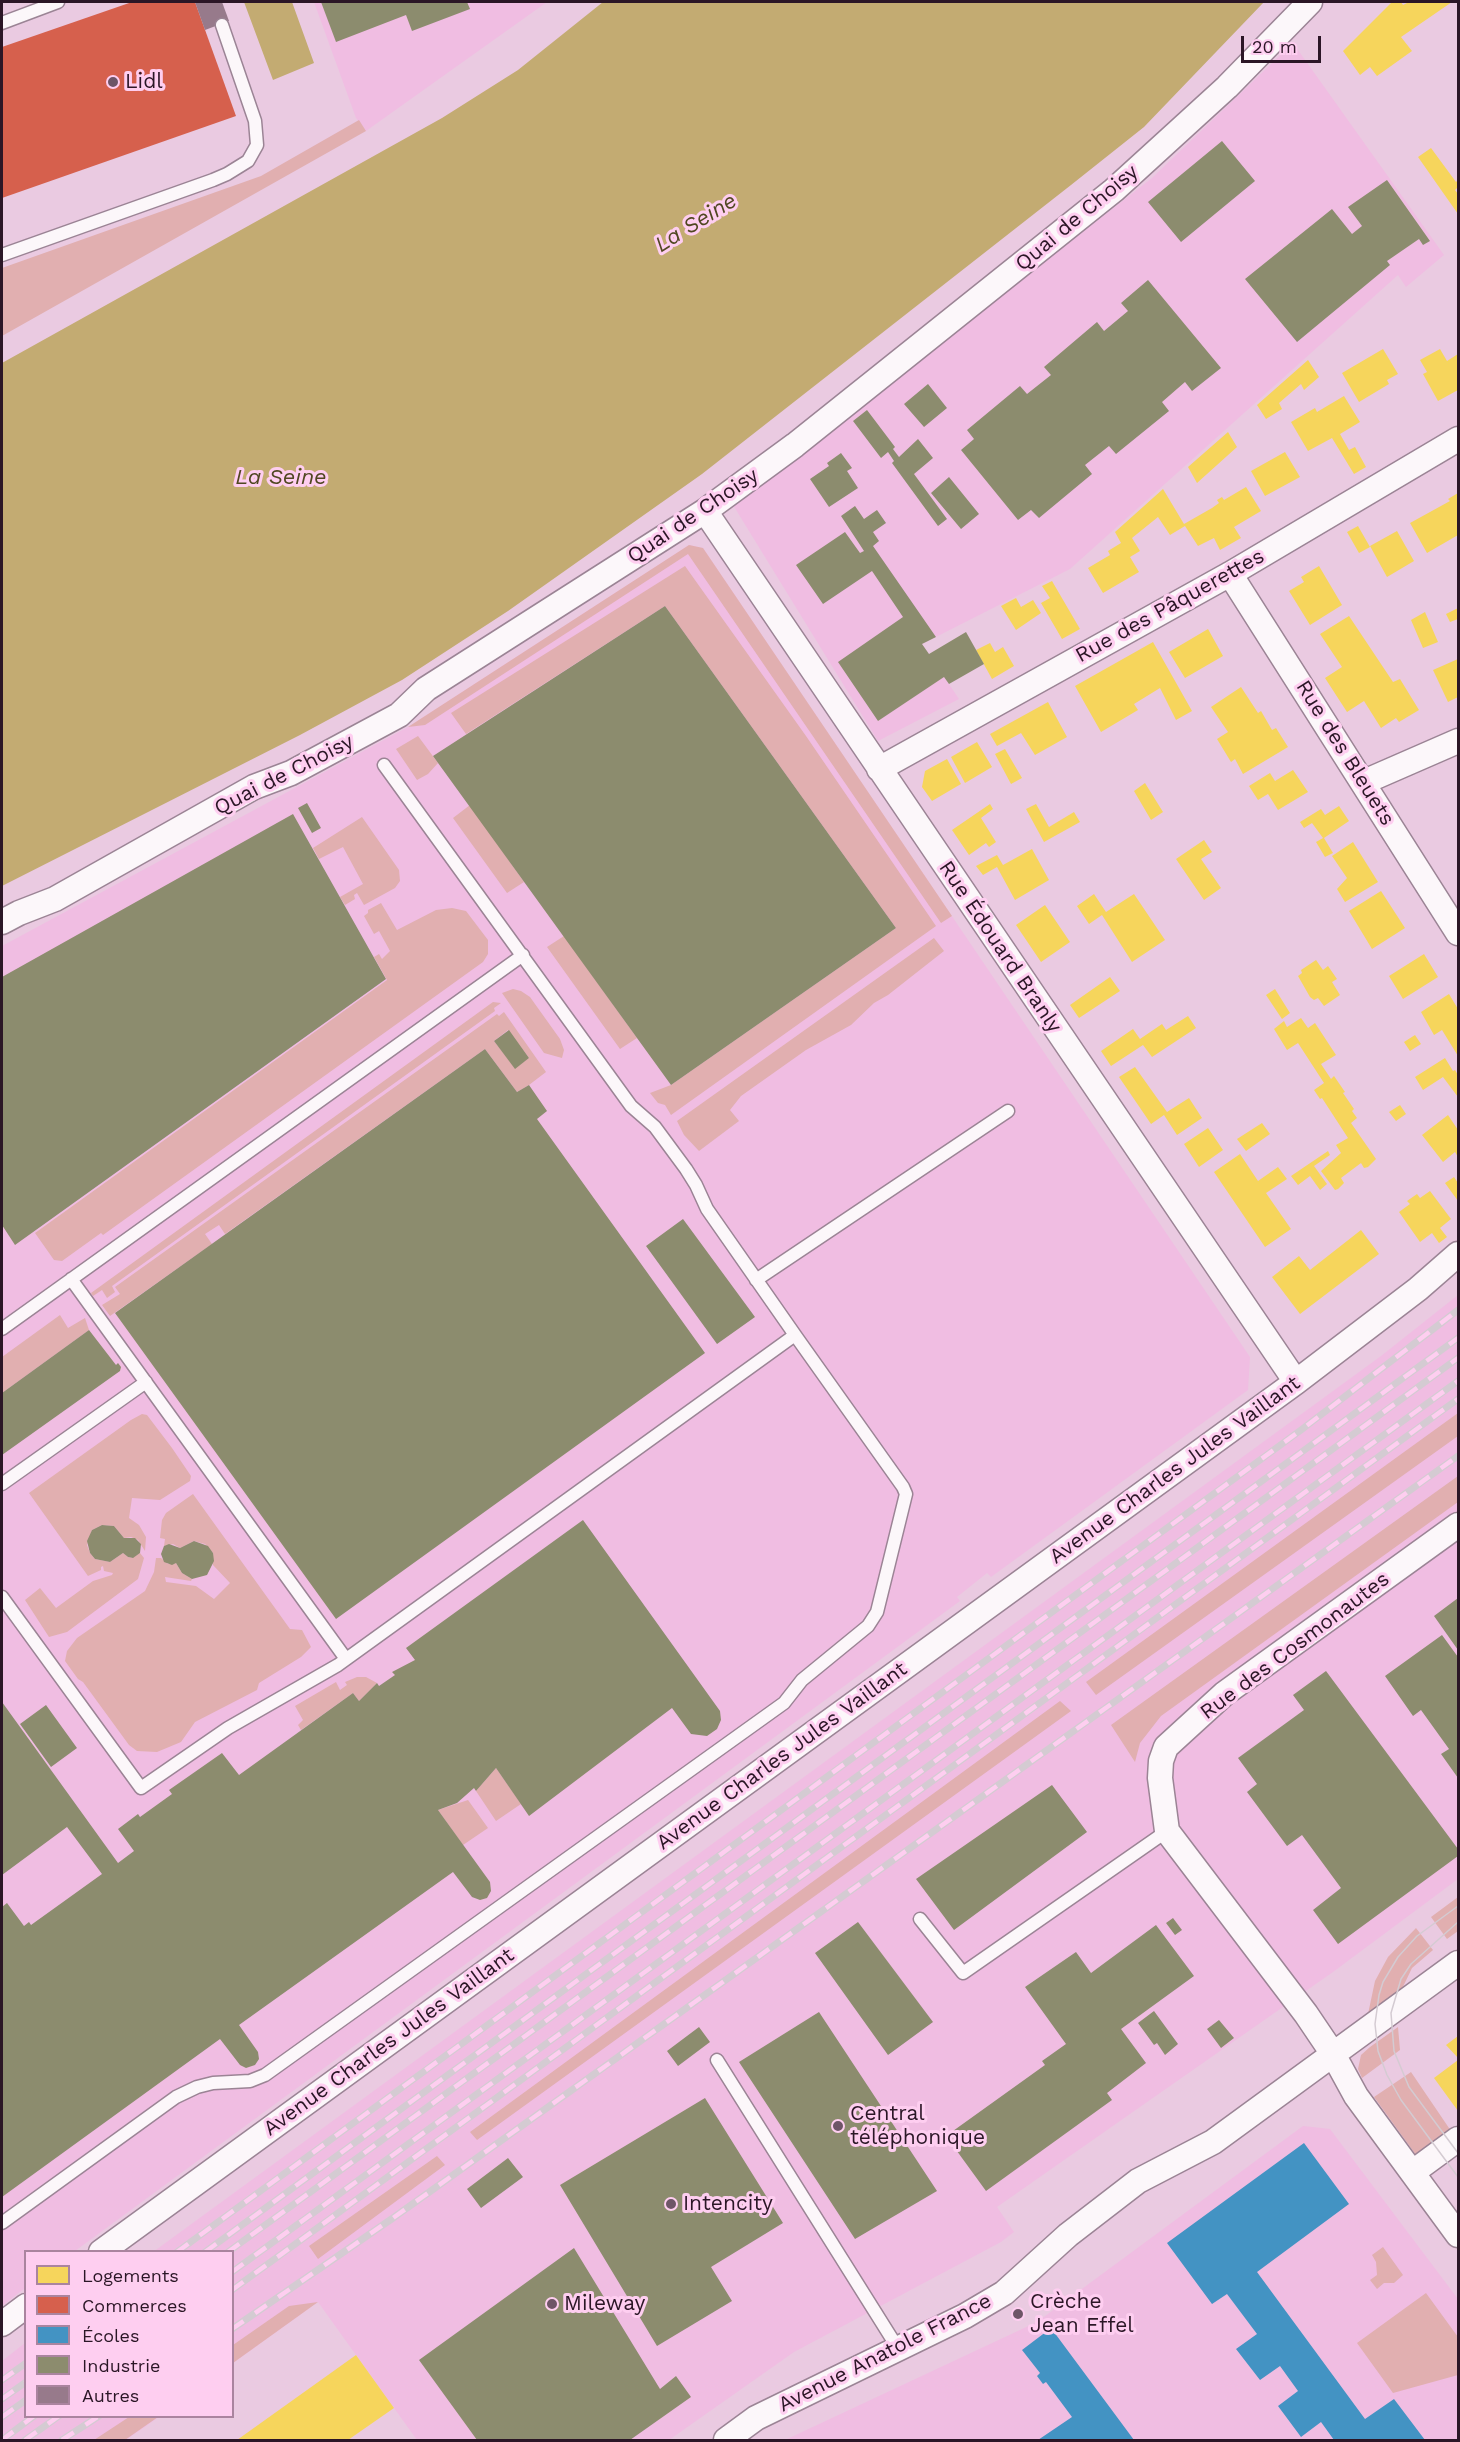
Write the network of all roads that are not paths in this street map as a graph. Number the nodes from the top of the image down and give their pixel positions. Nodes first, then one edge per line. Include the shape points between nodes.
1 (58, 2) edge
2 (1310, 2) edge
3 (2, 23) edge
4 (222, 25) dead end
5 (2, 255) edge
6 (1458, 439) edge
7 (705, 511) junction
8 (1230, 574) junction
9 (1458, 741) edge
10 (384, 765) dead end
11 (879, 769) junction
12 (1364, 782) junction
13 (2, 922) edge
14 (1458, 933) edge
15 (523, 955) junction
16 (1008, 1112) dead end
17 (1458, 1254) edge
18 (71, 1279) junction
19 (756, 1280) junction
20 (2, 1329) edge
21 (795, 1335) junction
22 (146, 1382) junction
23 (1296, 1382) junction
24 (2, 1484) edge
25 (1458, 1526) edge
26 (2, 1597) edge
27 (346, 1659) junction
28 (1167, 1831) junction
29 (921, 1919) dead end
30 (1458, 1963) edge
31 (1333, 2054) junction
32 (717, 2060) dead end
33 (1458, 2139) edge
34 (1413, 2172) junction
35 (2, 2223) edge
36 (1458, 2235) edge
37 (104, 2250) edge
38 (24, 2308) edge
39 (2, 2324) edge
40 (899, 2350) junction
41 (726, 2440) edge

1 - 3 lane
2 - 7 street, Quai de Choisy via 1227,87 1114,189 795,445
4 - 5 lane via 255,121 257,144 248,161 213,180
6 - 8 street, Rue des Pâquerettes
7 - 11 street, Rue Édouard Branly
7 - 13 street, Quai de Choisy via 426,689 399,716 291,773 254,787 55,899
8 - 11 street, Rue des Pâquerettes
8 - 12 street, Rue des Bleuets
9 - 12 street
10 - 15 lane
11 - 23 street, Rue Édouard Branly
12 - 14 street, Rue des Bleuets
15 - 18 lane
15 - 19 lane via 631,1106 655,1127 686,1169 707,1209
16 - 19 lane
17 - 23 street, Avenue Charles Jules Vaillant
18 - 20 lane
18 - 22 lane
19 - 21 lane
21 - 27 lane
21 - 35 lane via 906,1494 877,1612 868,1626 802,1680 784,1703 265,2075 250,2081 196,2087 176,2097
22 - 24 lane
22 - 27 lane
23 - 37 street, Avenue Charles Jules Vaillant
25 - 28 street, Rue des Cosmonautes via 1224,1694 1166,1747 1160,1778
26 - 27 lane via 141,1788 228,1728
28 - 29 lane via 963,1974
28 - 31 street, Rue des Cosmonautes
30 - 31 street, Avenue Anatole France
31 - 34 street, Rue des Cosmonautes via 1356,2096
31 - 40 street, Avenue Anatole France via 1213,2142 1138,2181 1068,2235 1004,2292
32 - 40 lane
33 - 34 street
34 - 36 street, Rue des Cosmonautes
38 - 39 street
40 - 41 street, Avenue Anatole France via 766,2413

